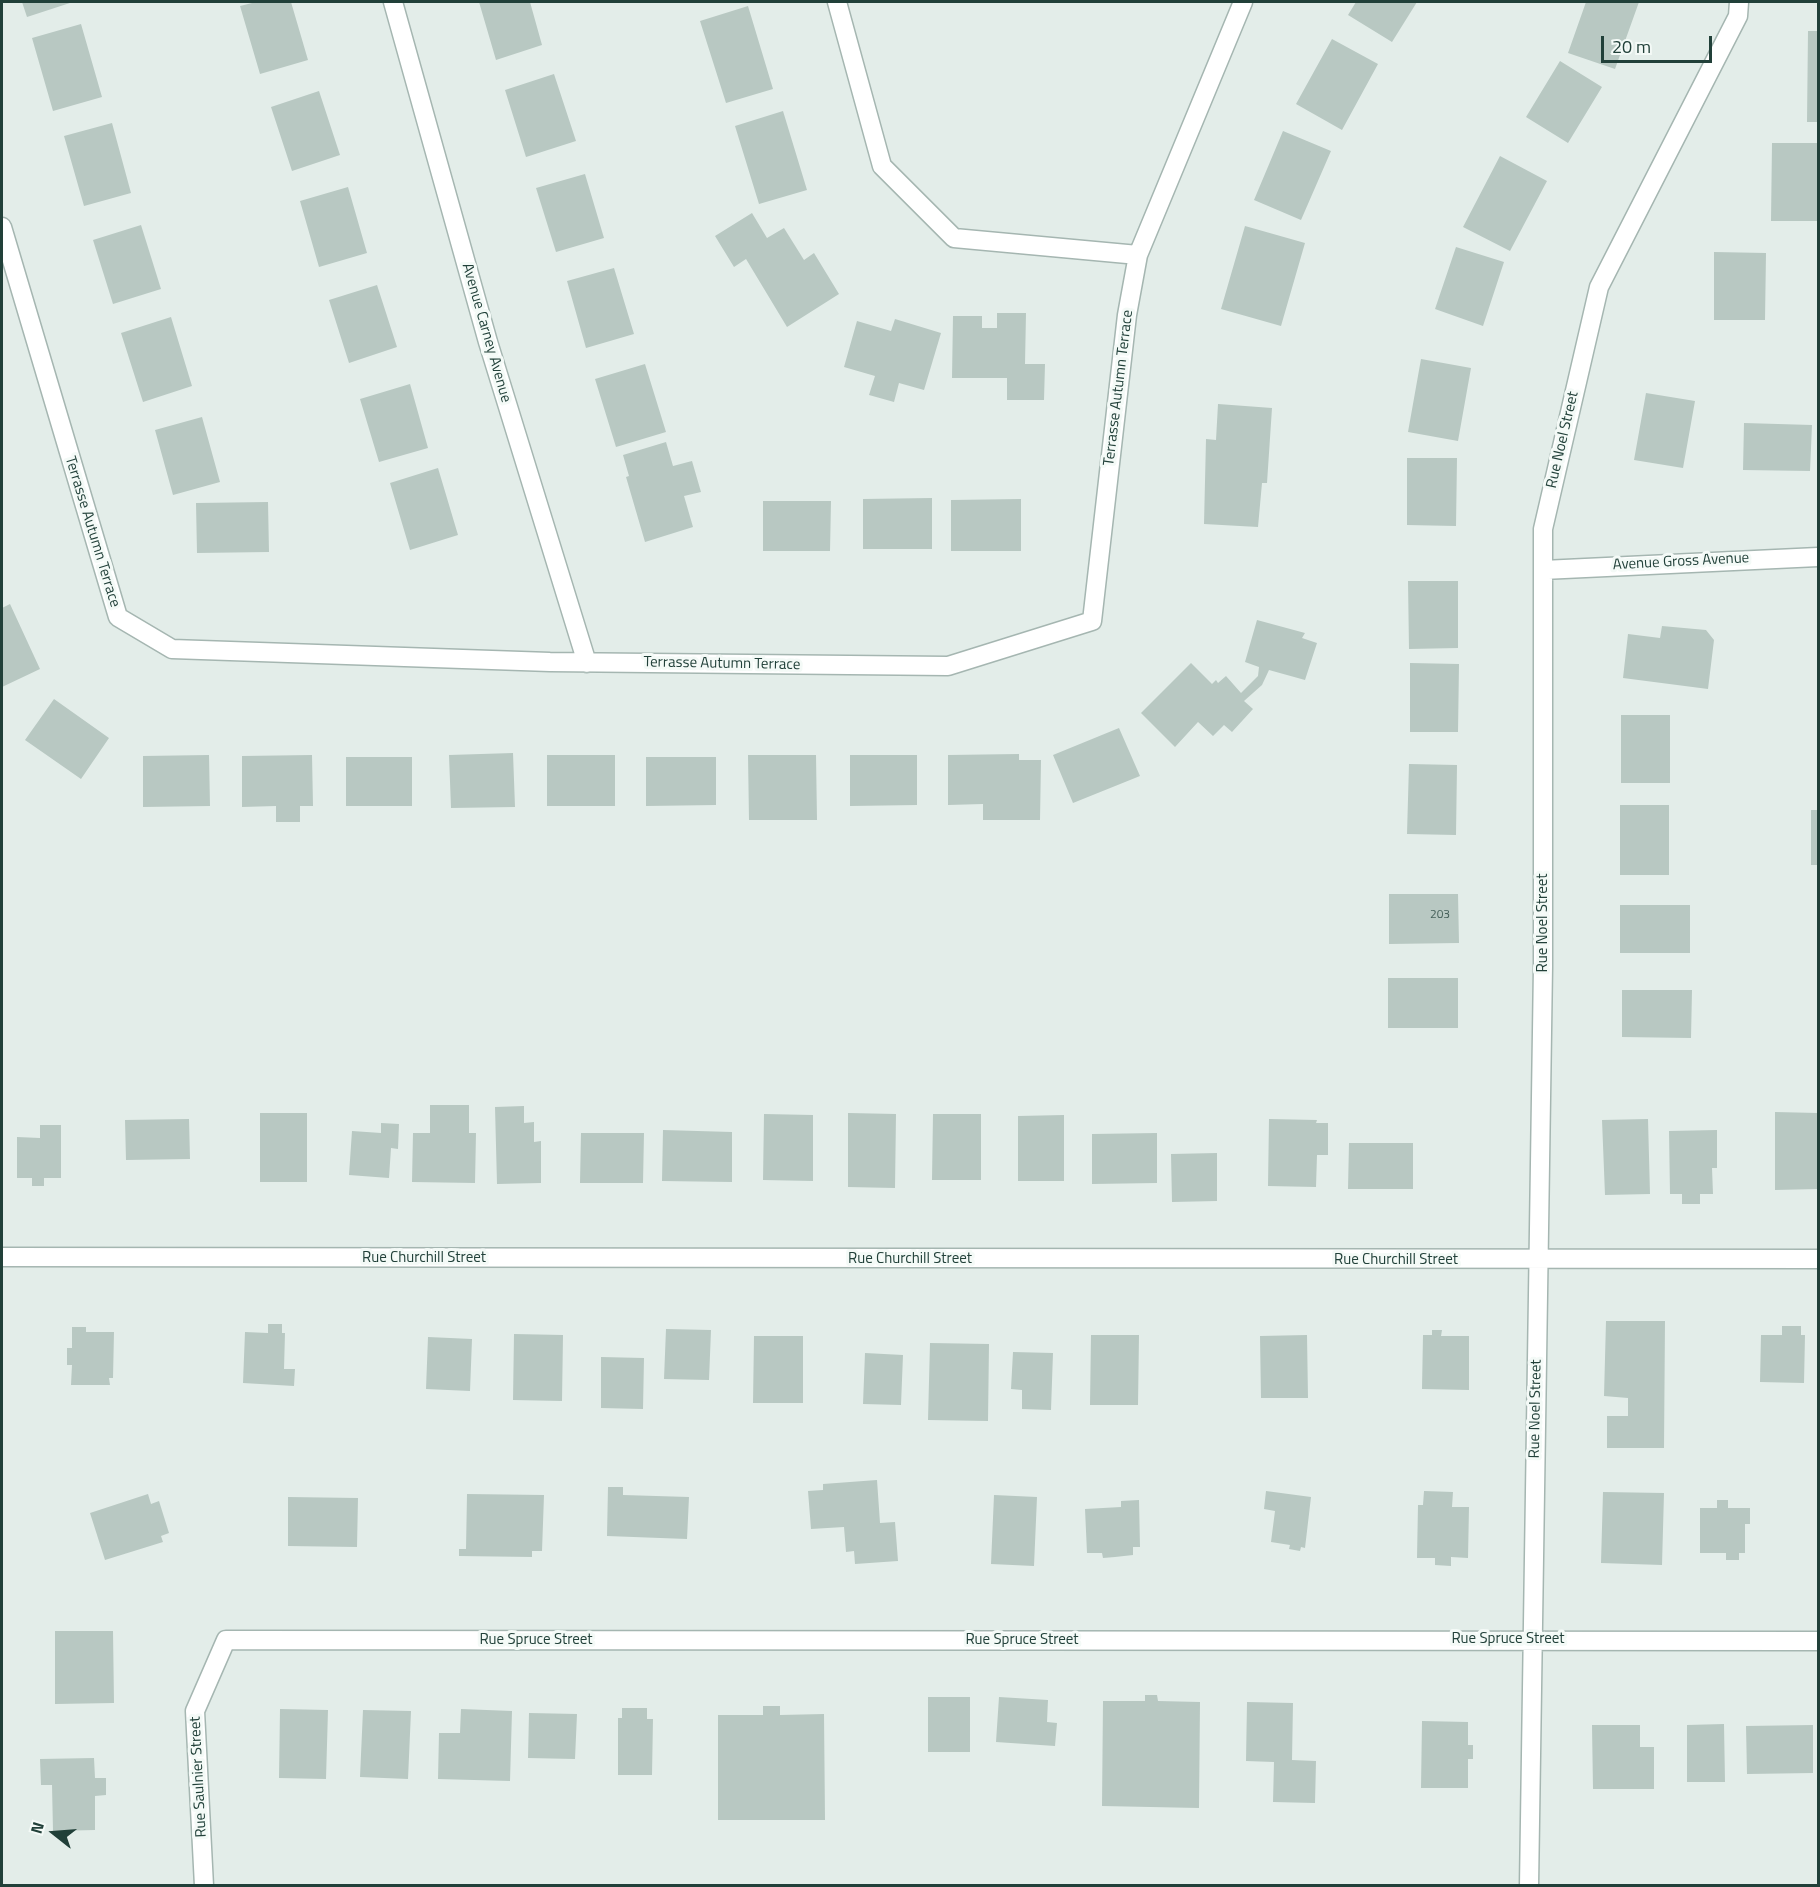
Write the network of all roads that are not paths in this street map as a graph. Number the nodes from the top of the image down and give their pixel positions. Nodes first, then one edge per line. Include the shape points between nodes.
1 (393, 2) edge
2 (837, 2) edge
3 (1243, 2) edge
4 (1739, 2) edge
5 (2, 227) edge
6 (1138, 255) junction
7 (1818, 557) edge
8 (1543, 570) junction
9 (587, 663) junction
10 (2, 1257) edge
11 (1818, 1259) edge
12 (1538, 1260) junction
13 (1531, 1639) junction
14 (226, 1640) joint
15 (1818, 1641) edge
16 (204, 1886) edge
17 (1529, 1886) edge

1 - 9 street, Avenue Carney Avenue via 488,342
2 - 6 street via 882,166 954,238
3 - 6 street, Terrasse Autumn Terrace
4 - 8 street, Rue Noel Street via 1738,16 1599,287 1543,530
5 - 9 street, Terrasse Autumn Terrace via 118,617 172,649
6 - 9 street, Terrasse Autumn Terrace via 1127,315 1092,621 948,666
7 - 8 street, Avenue Gross Avenue
8 - 12 street, Rue Noel Street
10 - 12 street, Rue Churchill Street
11 - 12 street, Rue Churchill Street
12 - 13 street, Rue Noel Street
13 - 14 street, Rue Spruce Street
13 - 15 street, Rue Spruce Street
13 - 17 street, Rue Noel Street
14 - 16 street, Rue Saulnier Street via 195,1711

